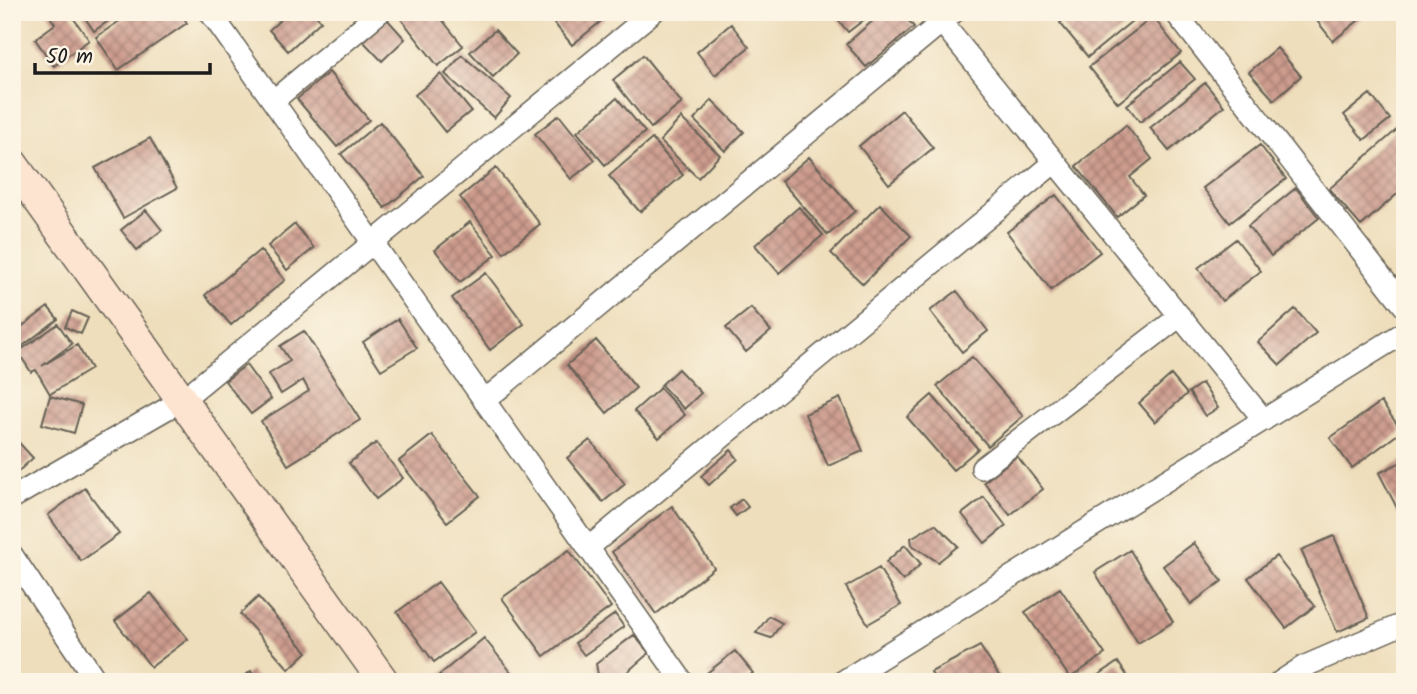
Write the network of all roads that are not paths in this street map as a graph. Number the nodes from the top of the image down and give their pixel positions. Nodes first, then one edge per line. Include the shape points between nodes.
1 (210, 12) edge
2 (380, 12) edge
3 (653, 12) edge
4 (1175, 12) edge
5 (943, 16) edge
6 (273, 101) junction
7 (1055, 162) junction
8 (15, 172) edge
9 (373, 243) junction
10 (1405, 307) edge
11 (1180, 316) junction
12 (1405, 332) edge
13 (182, 400) junction
14 (484, 401) junction
15 (1265, 419) junction
16 (982, 468) dead end
17 (12, 498) edge
18 (588, 548) junction
19 (12, 555) edge
20 (1405, 622) edge
21 (97, 682) edge
22 (383, 682) edge
23 (683, 682) edge
24 (842, 682) edge
25 (1280, 682) edge

1 - 6 street
2 - 6 street
3 - 9 street
4 - 10 street
5 - 7 street
5 - 14 street
6 - 9 street
7 - 11 street
7 - 18 street
8 - 13 street
9 - 13 street
9 - 14 street
11 - 15 street
11 - 16 street
12 - 15 street
13 - 17 street
13 - 22 street
14 - 18 street
15 - 24 street
18 - 23 street
19 - 21 street
20 - 25 street via 1303,667

